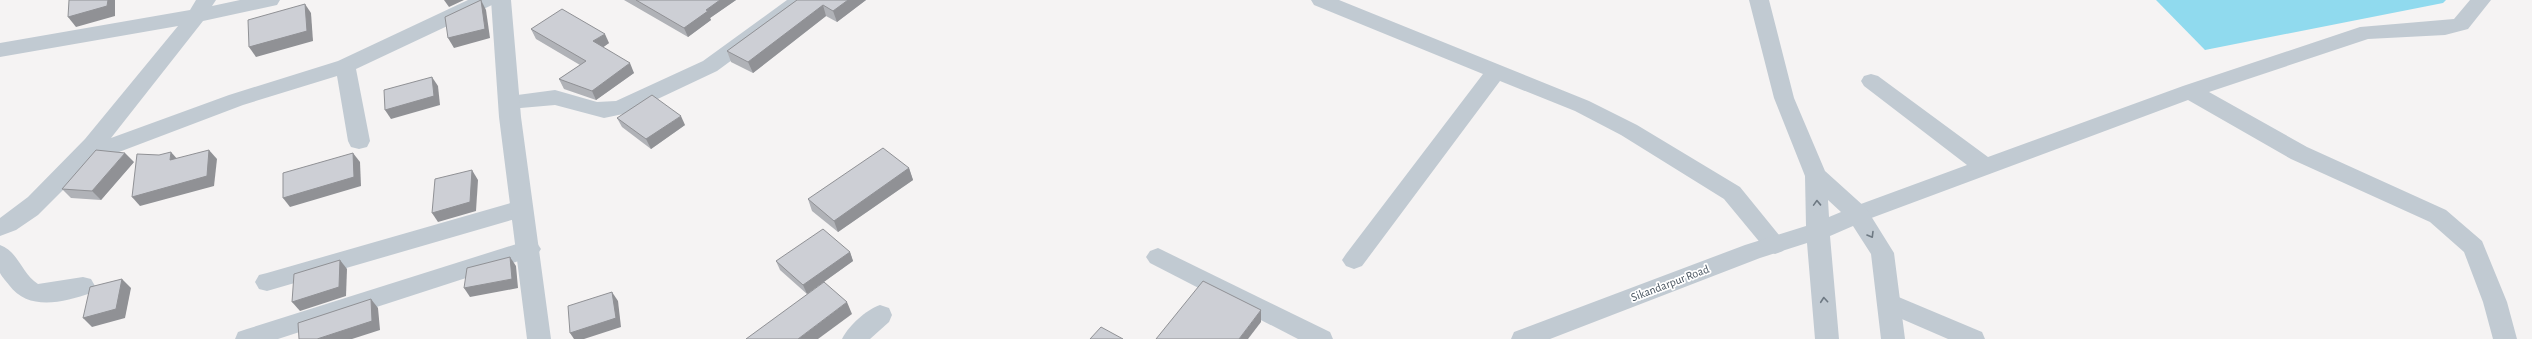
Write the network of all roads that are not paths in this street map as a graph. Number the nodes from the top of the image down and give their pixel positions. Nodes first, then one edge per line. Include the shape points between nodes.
1 (270, 0) edge
2 (485, 0) edge
3 (501, 0) edge
4 (800, 0) edge
5 (1321, 0) edge
6 (1759, 0) edge
7 (2481, 0) edge
8 (1357, 6) edge
9 (201, 8) edge
10 (0, 50) edge
11 (345, 66) junction
12 (1496, 71) junction
13 (1871, 81) dead end
14 (2190, 91) junction
15 (509, 102) junction
16 (359, 141) dead end
17 (86, 156) junction
18 (1985, 167) junction
19 (1816, 176) junction
20 (521, 209) junction
21 (1858, 214) junction
22 (2, 229) edge
23 (1818, 231) junction
24 (1775, 245) junction
25 (529, 249) junction
26 (0, 254) edge
27 (1158, 257) dead end
28 (1354, 260) dead end
29 (267, 282) dead end
30 (83, 286) dead end
31 (1889, 303) junction
32 (880, 315) dead end
33 (247, 339) edge
34 (539, 339) edge
35 (854, 339) edge
36 (1321, 339) edge
37 (1523, 339) edge
38 (1827, 339) edge
39 (1893, 339) edge
40 (1973, 339) edge
41 (2506, 339) edge

1 - 9 street
2 - 11 street
3 - 15 street
4 - 15 street via 710,66 621,108 595,111 562,98 548,97
5 - 8 street
6 - 19 street via 1784,98
7 - 14 street, Sikandarpur Road via 2461,24 2445,28 2367,32
8 - 12 street
9 - 10 street
9 - 17 street
11 - 16 street
11 - 17 street via 236,100
12 - 24 street via 1582,106 1629,130 1732,193
12 - 28 street
13 - 18 street
14 - 18 street, Sikandarpur Road
14 - 41 street via 2299,153 2438,216 2474,247 2496,302
15 - 20 street
17 - 22 street via 29,210
18 - 21 street, Sikandarpur Road
19 - 21 street
23 -> 19 street
20 - 25 street
20 - 29 street
21 - 23 street, Sikandarpur Road
21 -> 31 street via 1882,253
23 - 24 street, Sikandarpur Road
38 -> 23 street
24 - 37 street, Sikandarpur Road
25 - 33 street
25 - 34 street
26 - 30 street via 25,289 31,293 42,294
27 - 36 street
31 - 39 street
31 - 40 street
32 - 35 street

